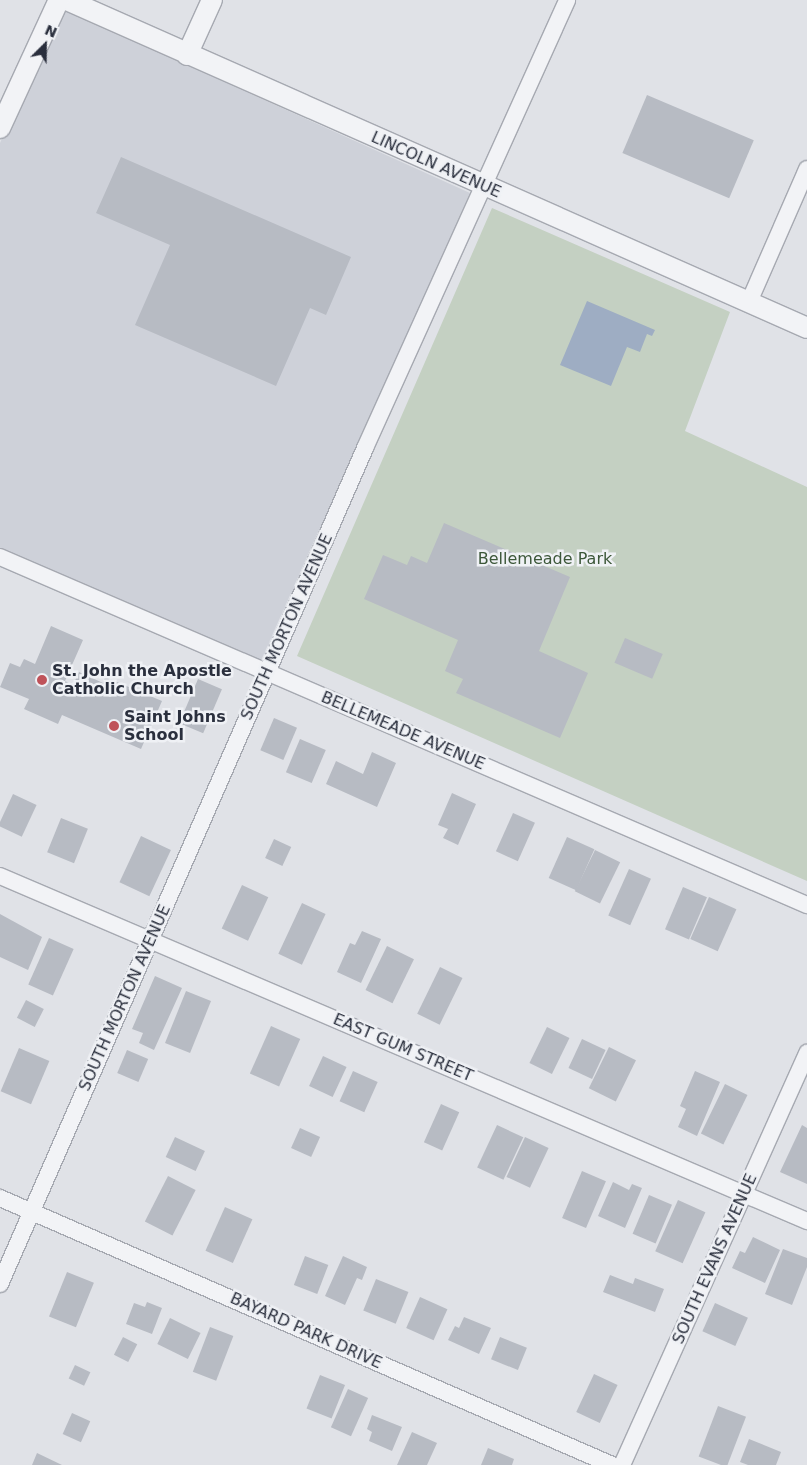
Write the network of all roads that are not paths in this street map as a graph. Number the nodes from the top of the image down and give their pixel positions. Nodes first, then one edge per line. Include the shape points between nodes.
1 (59, 0) edge
2 (67, 0) edge
3 (212, 0) edge
4 (567, 0) edge
5 (187, 55) junction
6 (0, 128) edge
7 (807, 169) edge
8 (484, 186) junction
9 (749, 302) junction
10 (807, 328) edge
11 (0, 557) edge
12 (268, 673) junction
13 (0, 876) edge
14 (807, 905) edge
15 (151, 941) junction
16 (807, 1053) edge
17 (744, 1194) junction
18 (0, 1198) edge
19 (32, 1212) junction
20 (807, 1221) edge
21 (0, 1284) edge
22 (612, 1465) edge
23 (622, 1465) edge

1 - 6 street
2 - 5 street, LINCOLN AVENUE
3 - 5 street
4 - 8 street, SOUTH MORTON AVENUE
5 - 8 street, LINCOLN AVENUE
7 - 9 street
8 - 9 street, LINCOLN AVENUE
8 - 12 street, SOUTH MORTON AVENUE
9 - 10 street, LINCOLN AVENUE
11 - 12 street, BELLEMEADE AVENUE
12 - 14 street, BELLEMEADE AVENUE
12 - 15 street, SOUTH MORTON AVENUE
13 - 15 street, EAST GUM STREET
15 - 17 street, EAST GUM STREET
15 - 19 street, SOUTH MORTON AVENUE
16 - 17 street, SOUTH EVANS AVENUE
17 - 20 street, EAST GUM STREET
17 - 23 street, SOUTH EVANS AVENUE
18 - 19 street, BAYARD PARK DRIVE
19 - 21 street, SOUTH MORTON AVENUE
19 - 22 street, BAYARD PARK DRIVE

